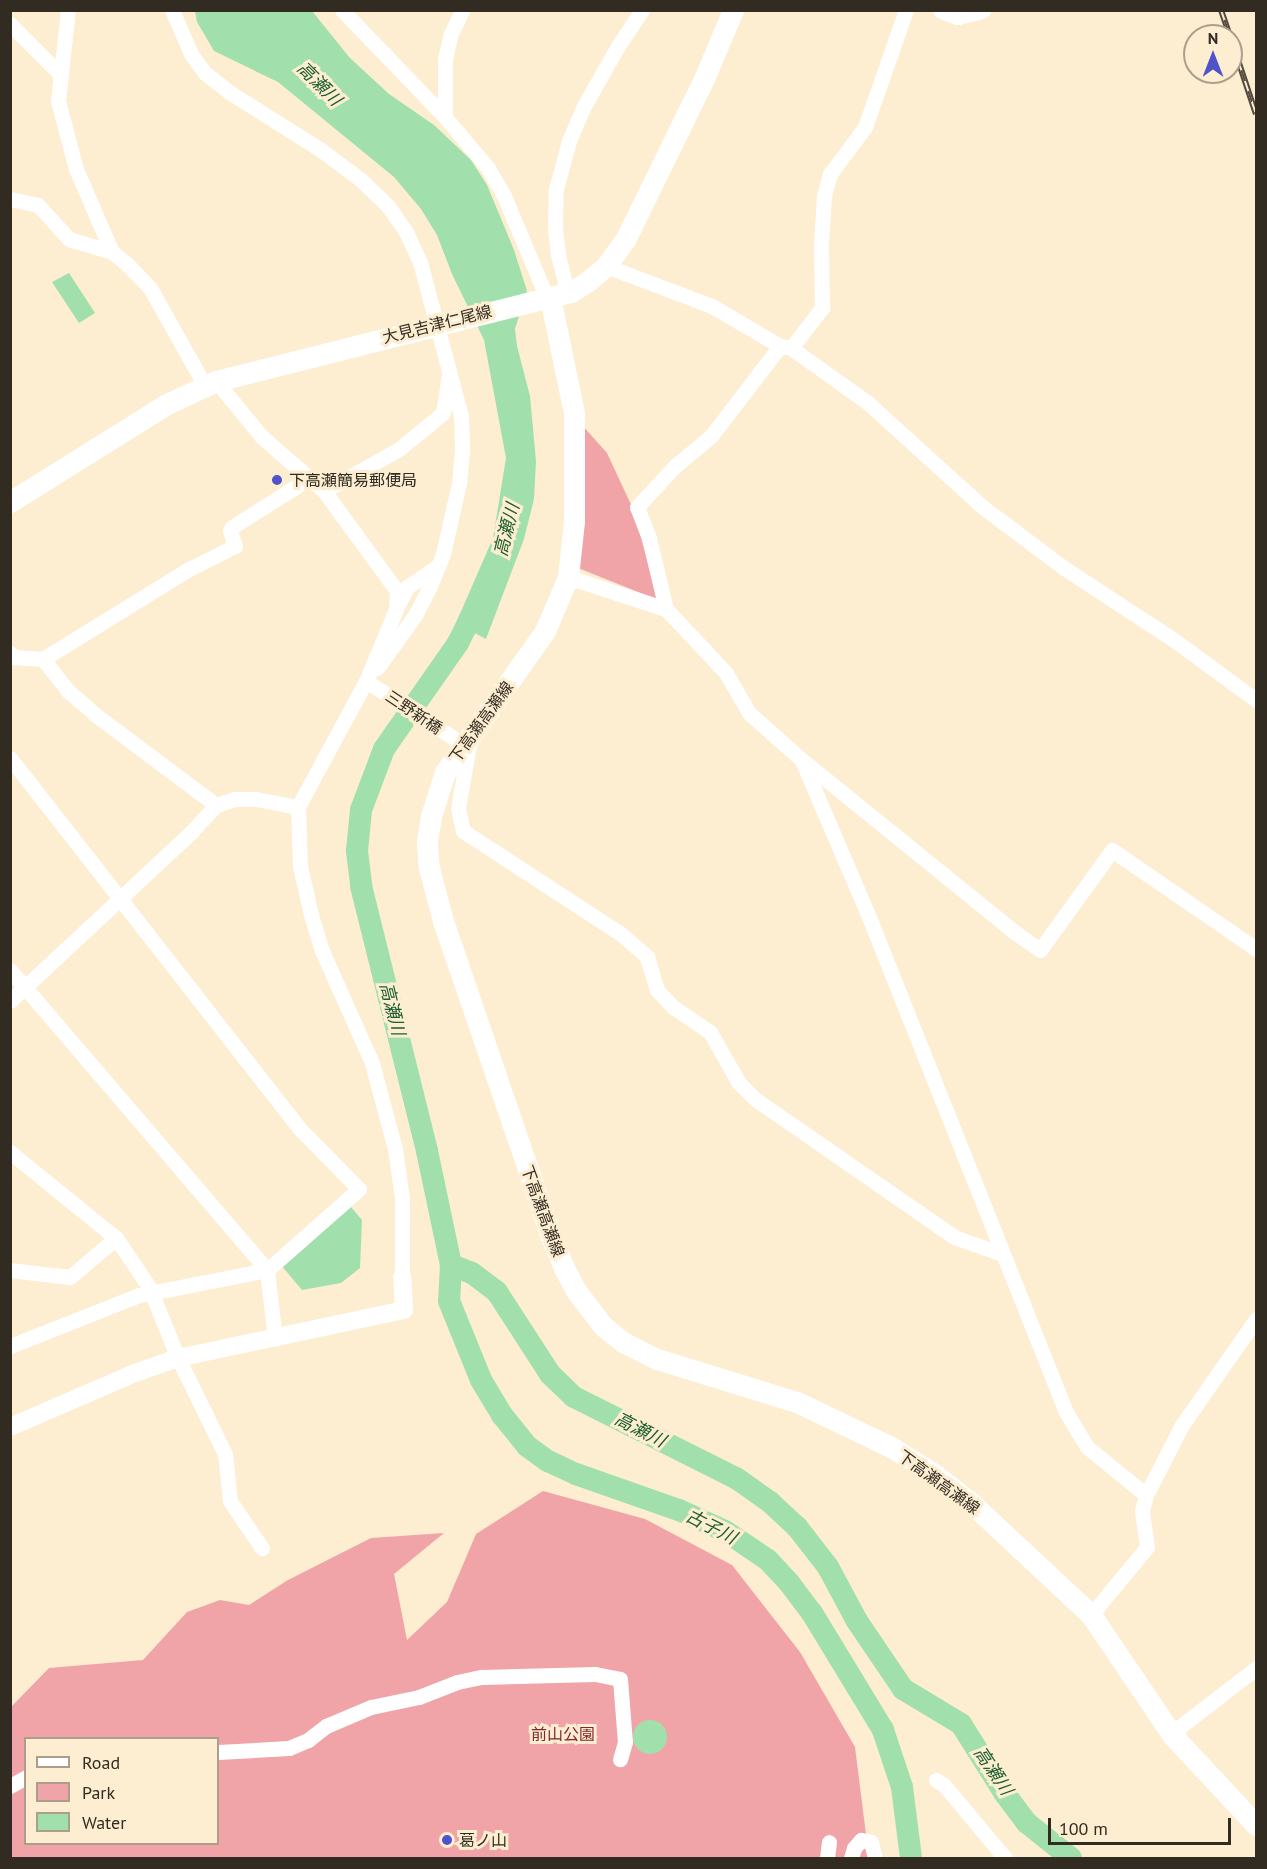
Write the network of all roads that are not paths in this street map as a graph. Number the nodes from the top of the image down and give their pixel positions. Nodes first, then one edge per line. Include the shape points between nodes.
1 (68, 10) edge
2 (172, 10) edge
3 (342, 10) edge
4 (462, 10) edge
5 (642, 10) edge
6 (733, 10) edge
7 (906, 10) edge
8 (942, 10) edge
9 (982, 10) edge
10 (10, 24) edge
11 (60, 74) junction
12 (445, 117) junction
13 (10, 199) edge
14 (112, 252) junction
15 (606, 266) junction
16 (571, 291) junction
17 (550, 297) junction
18 (437, 323) junction
19 (786, 347) junction
20 (450, 369) junction
21 (210, 383) junction
22 (311, 477) junction
23 (324, 491) junction
24 (10, 502) edge
25 (438, 566) junction
26 (568, 577) junction
27 (396, 609) junction
28 (666, 609) junction
29 (12, 657) edge
30 (43, 659) junction
31 (366, 681) junction
32 (1257, 700) edge
33 (463, 744) junction
34 (10, 758) edge
35 (802, 760) junction
36 (216, 805) junction
37 (298, 807) junction
38 (119, 899) junction
39 (1257, 950) edge
40 (10, 970) edge
41 (25, 987) junction
42 (10, 1001) edge
43 (10, 1152) edge
44 (117, 1238) junction
45 (1002, 1254) junction
46 (10, 1270) edge
47 (267, 1270) junction
48 (402, 1277) joint
49 (152, 1292) junction
50 (1257, 1319) edge
51 (275, 1339) junction
52 (10, 1346) edge
53 (178, 1358) junction
54 (10, 1427) edge
55 (1146, 1495) junction
56 (262, 1548) dead end
57 (1091, 1615) junction
58 (1257, 1668) edge
59 (1173, 1736) junction
60 (219, 1752) edge
61 (620, 1760) dead end
62 (24, 1778) edge
63 (936, 1780) dead end
64 (10, 1786) edge
65 (1257, 1826) edge
66 (829, 1842) dead end
67 (826, 1858) edge
68 (851, 1858) edge
69 (875, 1858) edge
70 (1005, 1858) edge

1 - 11 street
2 - 18 street via 191,54 206,73 321,150 388,206 420,262
3 - 12 street
4 - 12 street via 445,59
5 - 16 street via 584,106 569,141 556,189 558,254 565,283
6 - 15 main road, 大見吉津仁尾線 via 640,210
7 - 19 street via 865,127 830,174 824,196 821,246 822,308
8 - 9 street via 958,16
10 - 11 street
11 - 14 street via 58,101 76,169
12 - 17 street via 488,168
13 - 14 street via 38,205 69,239
14 - 21 street via 150,288
15 - 16 main road, 大見吉津仁尾線
15 - 19 street via 712,306
16 - 17 main road, 大見吉津仁尾線
17 - 18 main road, 大見吉津仁尾線
17 - 26 main road, 下高瀬高瀬線 via 574,413 574,521
18 - 20 street
18 - 21 main road, 大見吉津仁尾線
19 - 28 street via 711,436 675,466 637,507 649,538
19 - 32 street via 868,403 993,515
20 - 23 street via 443,413 399,449
20 - 25 street via 461,416 462,450 459,483
21 - 22 street via 262,437
21 - 24 main road, 大見吉津仁尾線 via 165,405
22 - 23 street
22 - 30 street via 232,527 235,546 189,569
23 - 27 street via 397,591
25 - 27 street via 407,587
25 - 31 street via 416,614
26 - 28 street
26 - 33 main road, 下高瀬高瀬線 via 545,631
27 - 31 street
28 - 35 street via 726,673 749,712
29 - 30 street
30 - 36 street via 67,690 93,713
31 - 33 street, 三野新橋
31 - 37 street
33 - 45 street via 469,745 458,809 463,831 621,934 647,957 657,990 673,1007 710,1032 739,1083 755,1099 954,1237
33 - 57 main road, 下高瀬高瀬線 via 445,772 431,816 429,868 443,921 550,1237 577,1292 603,1326 623,1342 657,1359 797,1402 891,1447 933,1473 1024,1549
34 - 38 street
35 - 39 street via 1040,950 1112,850
35 - 45 street via 871,922
36 - 37 street via 256,799
36 - 38 street
37 - 48 street via 300,866 321,951 372,1063 395,1149 402,1198
38 - 41 street
38 - 47 street via 300,1129 359,1189
40 - 41 street
41 - 42 street
41 - 47 street
43 - 44 street
44 - 46 street via 70,1277
44 - 49 street
45 - 55 street via 1066,1412 1086,1447
47 - 49 street
47 - 51 street
48 - 51 street via 404,1310
49 - 52 street
49 - 53 street
50 - 55 street via 1182,1425
51 - 53 street
53 - 54 street
53 - 56 street via 225,1454 230,1501
55 - 57 street via 1142,1511 1147,1547
57 - 59 main road, 下高瀬高瀬線
58 - 59 street
59 - 65 main road, 下高瀬高瀬線
60 - 61 street via 289,1748 370,1707 419,1697 481,1677 595,1674 620,1679 625,1742
62 - 64 street
63 - 70 street
66 - 67 street
68 - 69 street via 861,1840 871,1842

